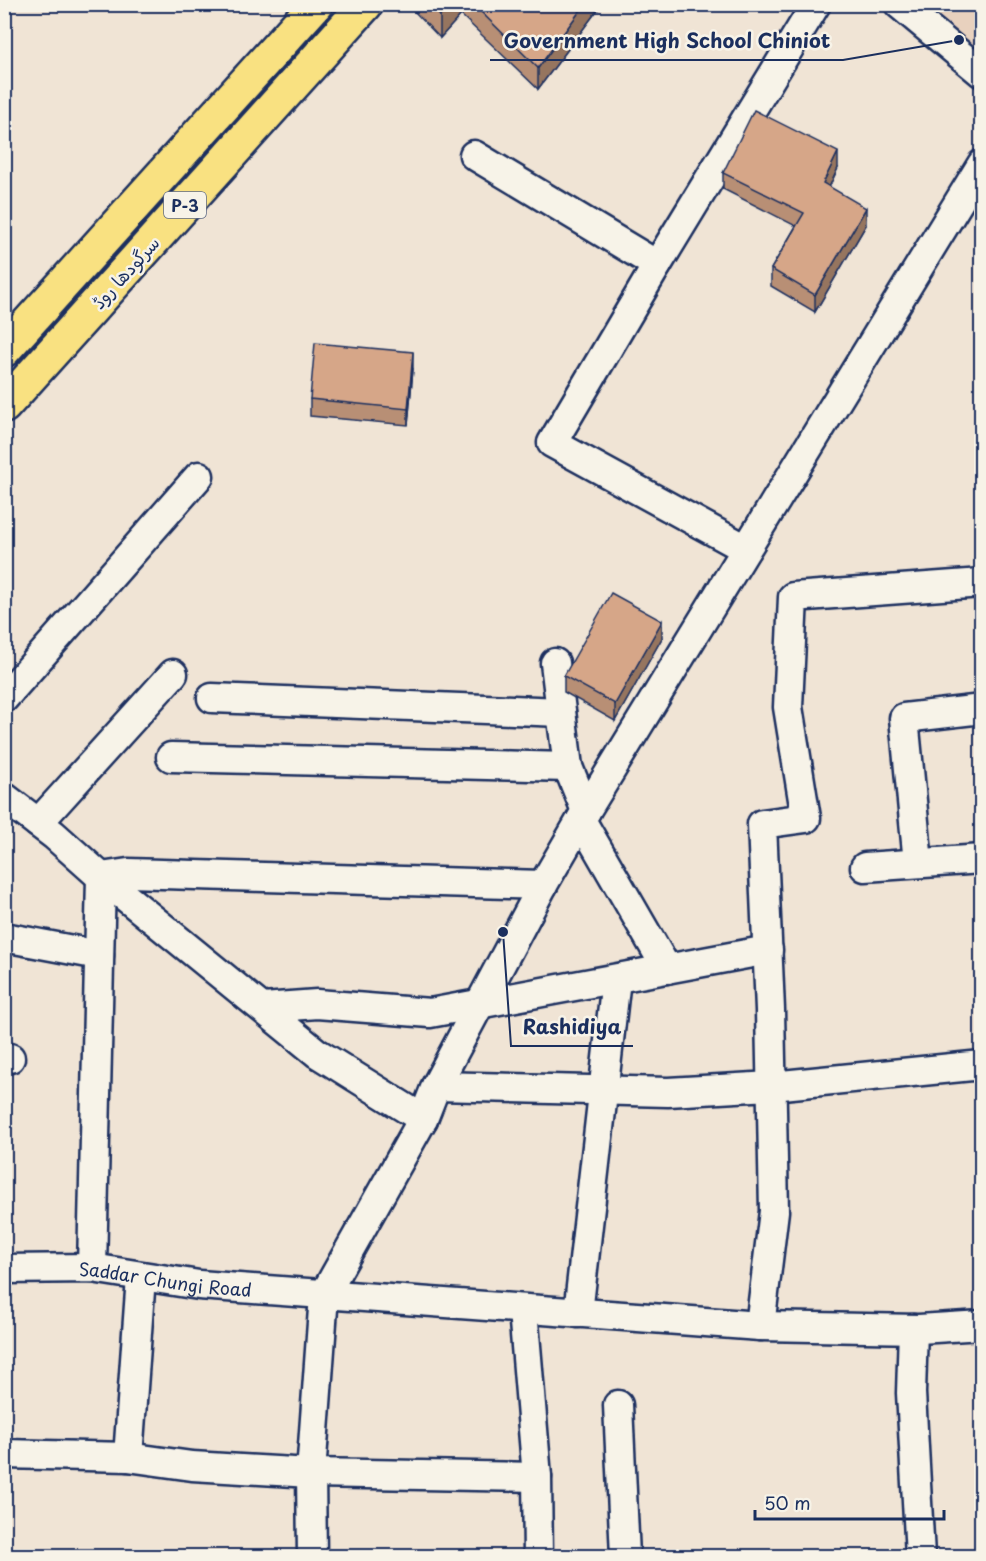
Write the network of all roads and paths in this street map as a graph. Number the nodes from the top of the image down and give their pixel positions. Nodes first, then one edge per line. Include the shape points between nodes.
1 (316, 4) edge
2 (366, 4) edge
3 (816, 4) edge
4 (899, 4) edge
5 (981, 73) edge
6 (233, 99) junction
7 (260, 120) junction
8 (474, 155) dead end
9 (981, 164) edge
10 (657, 265) junction
11 (4, 350) edge
12 (4, 406) edge
13 (199, 476) dead end
14 (746, 549) junction
15 (981, 583) edge
16 (555, 663) dead end
17 (173, 674) dead end
18 (4, 698) edge
19 (212, 698) dead end
20 (981, 709) edge
21 (561, 712) junction
22 (171, 757) dead end
23 (568, 767) junction
24 (4, 797) edge
25 (584, 816) junction
26 (38, 823) junction
27 (981, 858) edge
28 (918, 863) junction
29 (865, 867) dead end
30 (101, 877) junction
31 (543, 885) junction
32 (4, 938) edge
33 (768, 950) junction
34 (99, 955) junction
35 (667, 969) junction
36 (616, 979) junction
37 (479, 1004) junction
38 (262, 1008) junction
39 (981, 1065) edge
40 (436, 1086) junction
41 (772, 1086) junction
42 (603, 1090) junction
43 (423, 1119) junction
44 (92, 1268) junction
45 (4, 1269) edge
46 (141, 1277) junction
47 (324, 1295) junction
48 (523, 1310) junction
49 (578, 1313) junction
50 (981, 1325) edge
51 (760, 1326) junction
52 (913, 1329) junction
53 (618, 1405) dead end
54 (4, 1454) edge
55 (128, 1457) junction
56 (311, 1473) junction
57 (537, 1477) junction
58 (312, 1557) edge
59 (538, 1557) edge
60 (625, 1557) edge
61 (920, 1557) edge

1 - 6 highway, سرگودھا روڈ / P-3
2 - 7 highway, سرگودھا روڈ / P-3
3 - 10 street
4 - 5 street
6 - 7 highway
6 - 11 highway, سرگودھا روڈ / P-3
7 - 12 highway, سرگودھا روڈ / P-3
8 - 10 street
9 - 14 street
10 - 14 street via 552,442
13 - 18 street
14 - 25 street
15 - 33 street via 793,597 788,706 806,818 762,824
16 - 21 street
17 - 26 street
19 - 21 street
20 - 28 street via 904,718
21 - 23 street
22 - 23 street
23 - 25 street
24 - 26 street
25 - 31 street
25 - 35 street
26 - 30 street
27 - 28 street
28 - 29 street
30 - 31 street via 128,873
30 - 34 street
30 - 38 street
31 - 37 street
32 - 34 street
33 - 35 street
33 - 41 street
34 - 44 street
35 - 36 street
36 - 37 street
36 - 42 street
37 - 38 street via 430,1013 317,1004
37 - 40 street
38 - 43 street via 317,1053
39 - 41 street
40 - 42 street
40 - 43 street
41 - 42 street via 668,1092
41 - 51 street via 774,1211
42 - 49 street
43 - 47 street
44 - 45 street, Saddar Chungi Road
44 - 46 street, Saddar Chungi Road
46 - 47 street, Saddar Chungi Road
46 - 55 street
47 - 48 street, Saddar Chungi Road
47 - 56 street
48 - 49 street, Saddar Chungi Road
48 - 57 street
49 - 51 street, Saddar Chungi Road
50 - 52 street, Saddar Chungi Road
51 - 52 street, Saddar Chungi Road
52 - 61 street
53 - 60 street
54 - 55 street
55 - 56 street via 192,1466
56 - 57 street
56 - 58 street
57 - 59 street

